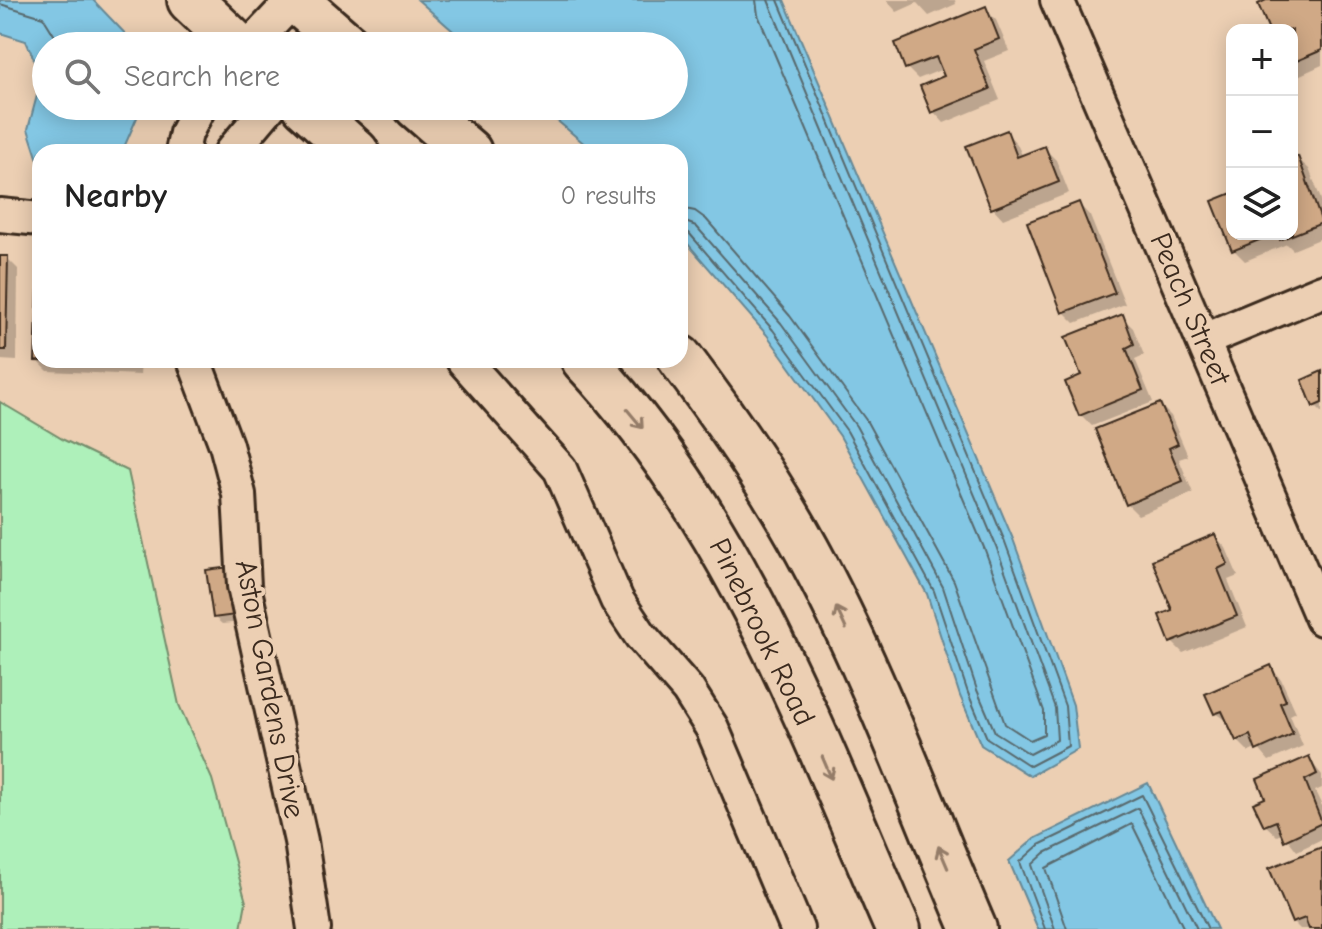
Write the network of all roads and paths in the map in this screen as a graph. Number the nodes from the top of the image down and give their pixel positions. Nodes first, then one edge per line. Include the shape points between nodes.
1 (190, 0) edge
2 (294, 0) edge
3 (1068, 3) edge
4 (223, 32) edge
5 (263, 32) edge
6 (325, 32) edge
7 (193, 120) edge
8 (258, 120) edge
9 (321, 120) edge
10 (432, 120) edge
11 (184, 144) edge
12 (238, 144) edge
13 (347, 144) edge
14 (460, 144) edge
15 (0, 215) edge
16 (32, 218) edge
17 (1322, 291) edge
18 (1204, 340) junction
19 (197, 368) edge
20 (470, 368) edge
21 (591, 368) edge
22 (687, 368) edge
23 (1322, 619) edge
24 (314, 929) edge
25 (797, 929) edge
26 (898, 929) edge
27 (974, 929) edge

1 - 4 street
2 - 5 street
2 - 6 street
3 - 18 street, Peach Street
7 - 11 street
8 - 12 street
9 - 13 street
10 - 14 street
15 - 16 street
17 - 18 street
18 - 23 street, Peach Street
19 - 24 street, Aston Gardens Drive via 239,494 244,586 301,841
20 - 25 street via 560,469 617,600 712,728
21 -> 26 street, Pinebrook Road via 645,431 734,567 763,620
27 -> 22 street via 809,553 761,470

